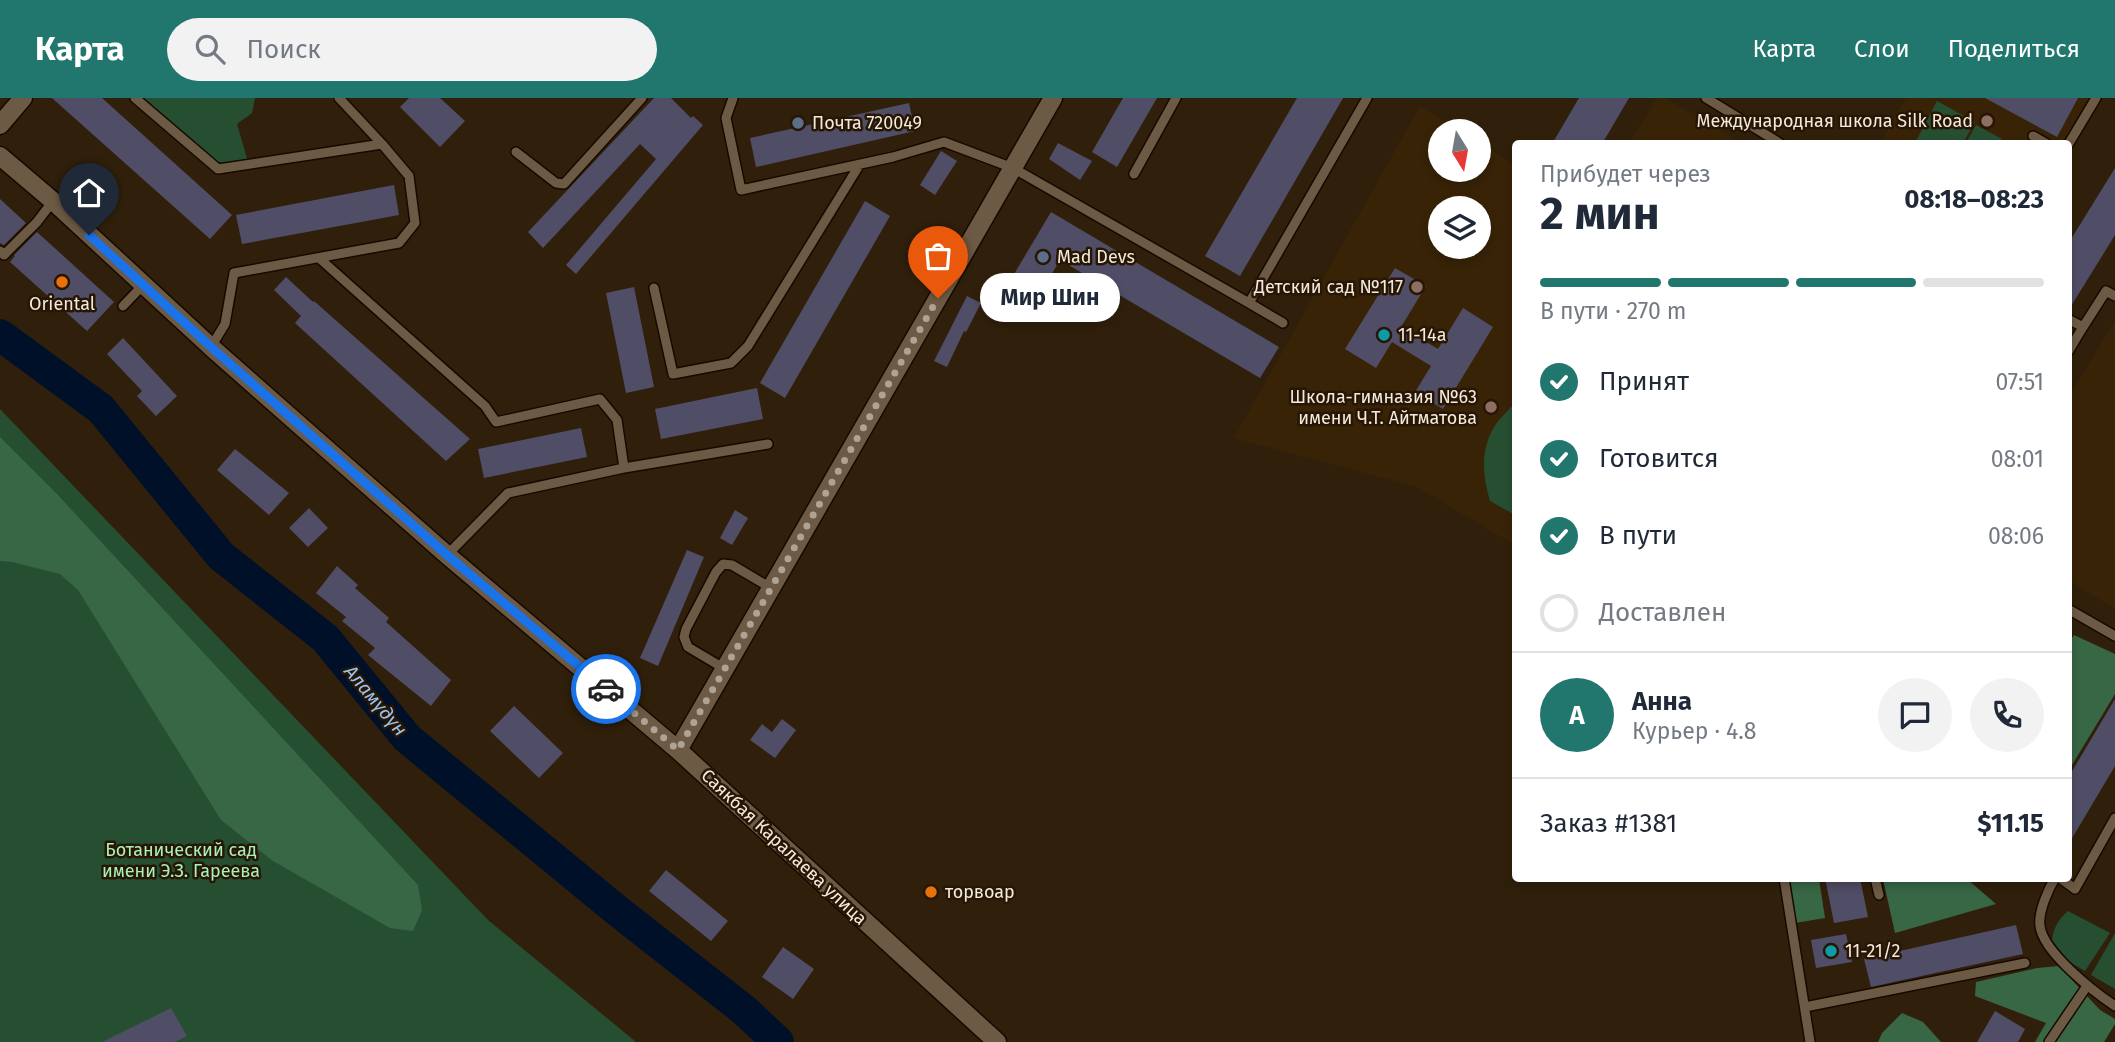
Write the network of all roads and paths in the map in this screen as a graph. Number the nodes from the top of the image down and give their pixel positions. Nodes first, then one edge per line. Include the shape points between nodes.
1 (23, 98) edge
2 (135, 98) edge
3 (339, 98) edge
4 (642, 98) edge
5 (733, 98) edge
6 (1053, 98) edge
7 (1176, 98) edge
8 (1367, 98) edge
9 (1706, 98) edge
10 (2096, 98) edge
11 (0, 125) edge
12 (2033, 136) dead end
13 (1774, 140) edge
14 (2040, 140) edge
15 (2071, 140) edge
16 (382, 144) junction
17 (516, 152) dead end
18 (0, 156) edge
19 (860, 164) junction
20 (1013, 168) junction
21 (1134, 174) dead end
22 (53, 201) junction
23 (0, 251) edge
24 (319, 258) junction
25 (144, 285) junction
26 (654, 288) dead end
27 (2115, 296) edge
28 (1249, 303) junction
29 (123, 306) dead end
30 (2072, 321) edge
31 (1283, 323) dead end
32 (2083, 327) junction
33 (2072, 345) edge
34 (211, 347) junction
35 (768, 444) dead end
36 (624, 468) junction
37 (447, 555) junction
38 (771, 588) junction
39 (2072, 614) edge
40 (2115, 636) edge
41 (725, 669) junction
42 (678, 750) junction
43 (2115, 818) edge
44 (1785, 882) edge
45 (1876, 882) edge
46 (2055, 882) edge
47 (2064, 882) edge
48 (1879, 895) dead end
49 (2025, 963) dead end
50 (2087, 986) junction
51 (2115, 1006) edge
52 (1805, 1007) junction
53 (997, 1042) edge
54 (1810, 1042) edge
55 (2049, 1042) edge

1 - 11 street
2 - 16 lane via 218,169
3 - 16 lane
4 - 17 lane via 564,184 556,183
5 - 19 lane via 726,118 741,190
6 - 20 street
7 - 21 lane
8 - 28 lane
9 - 13 lane
10 - 15 lane
12 - 14 lane
16 - 24 lane via 409,176 415,223 398,243
18 - 22 street, Саякбая Каралаева улица
19 - 20 lane via 944,142
19 - 26 lane via 748,346 731,363 673,374
20 - 28 lane
20 - 38 street
22 - 23 lane via 4,255
22 - 25 street, Саякбая Каралаева улица
24 - 34 lane via 234,273 225,324
24 - 36 lane via 485,406 496,422 600,399 617,420
25 - 29 lane
25 - 34 street, Саякбая Каралаева улица
27 - 32 lane via 2106,291
28 - 31 lane
30 - 32 lane
32 - 33 lane
34 - 37 street, Саякбая Каралаева улица
35 - 36 lane
36 - 37 lane via 508,494
37 - 42 street, Саякбая Каралаева улица
38 - 41 street
38 - 41 lane via 732,565 723,564 716,572 684,637 688,647
39 - 40 lane
41 - 42 street
42 - 53 street, Саякбая Каралаева улица
43 - 47 lane via 2075,889
44 - 52 lane
45 - 48 lane
46 - 50 lane via 2047,893 2040,926 2048,945
49 - 52 lane
50 - 51 lane
50 - 55 lane
52 - 54 lane

